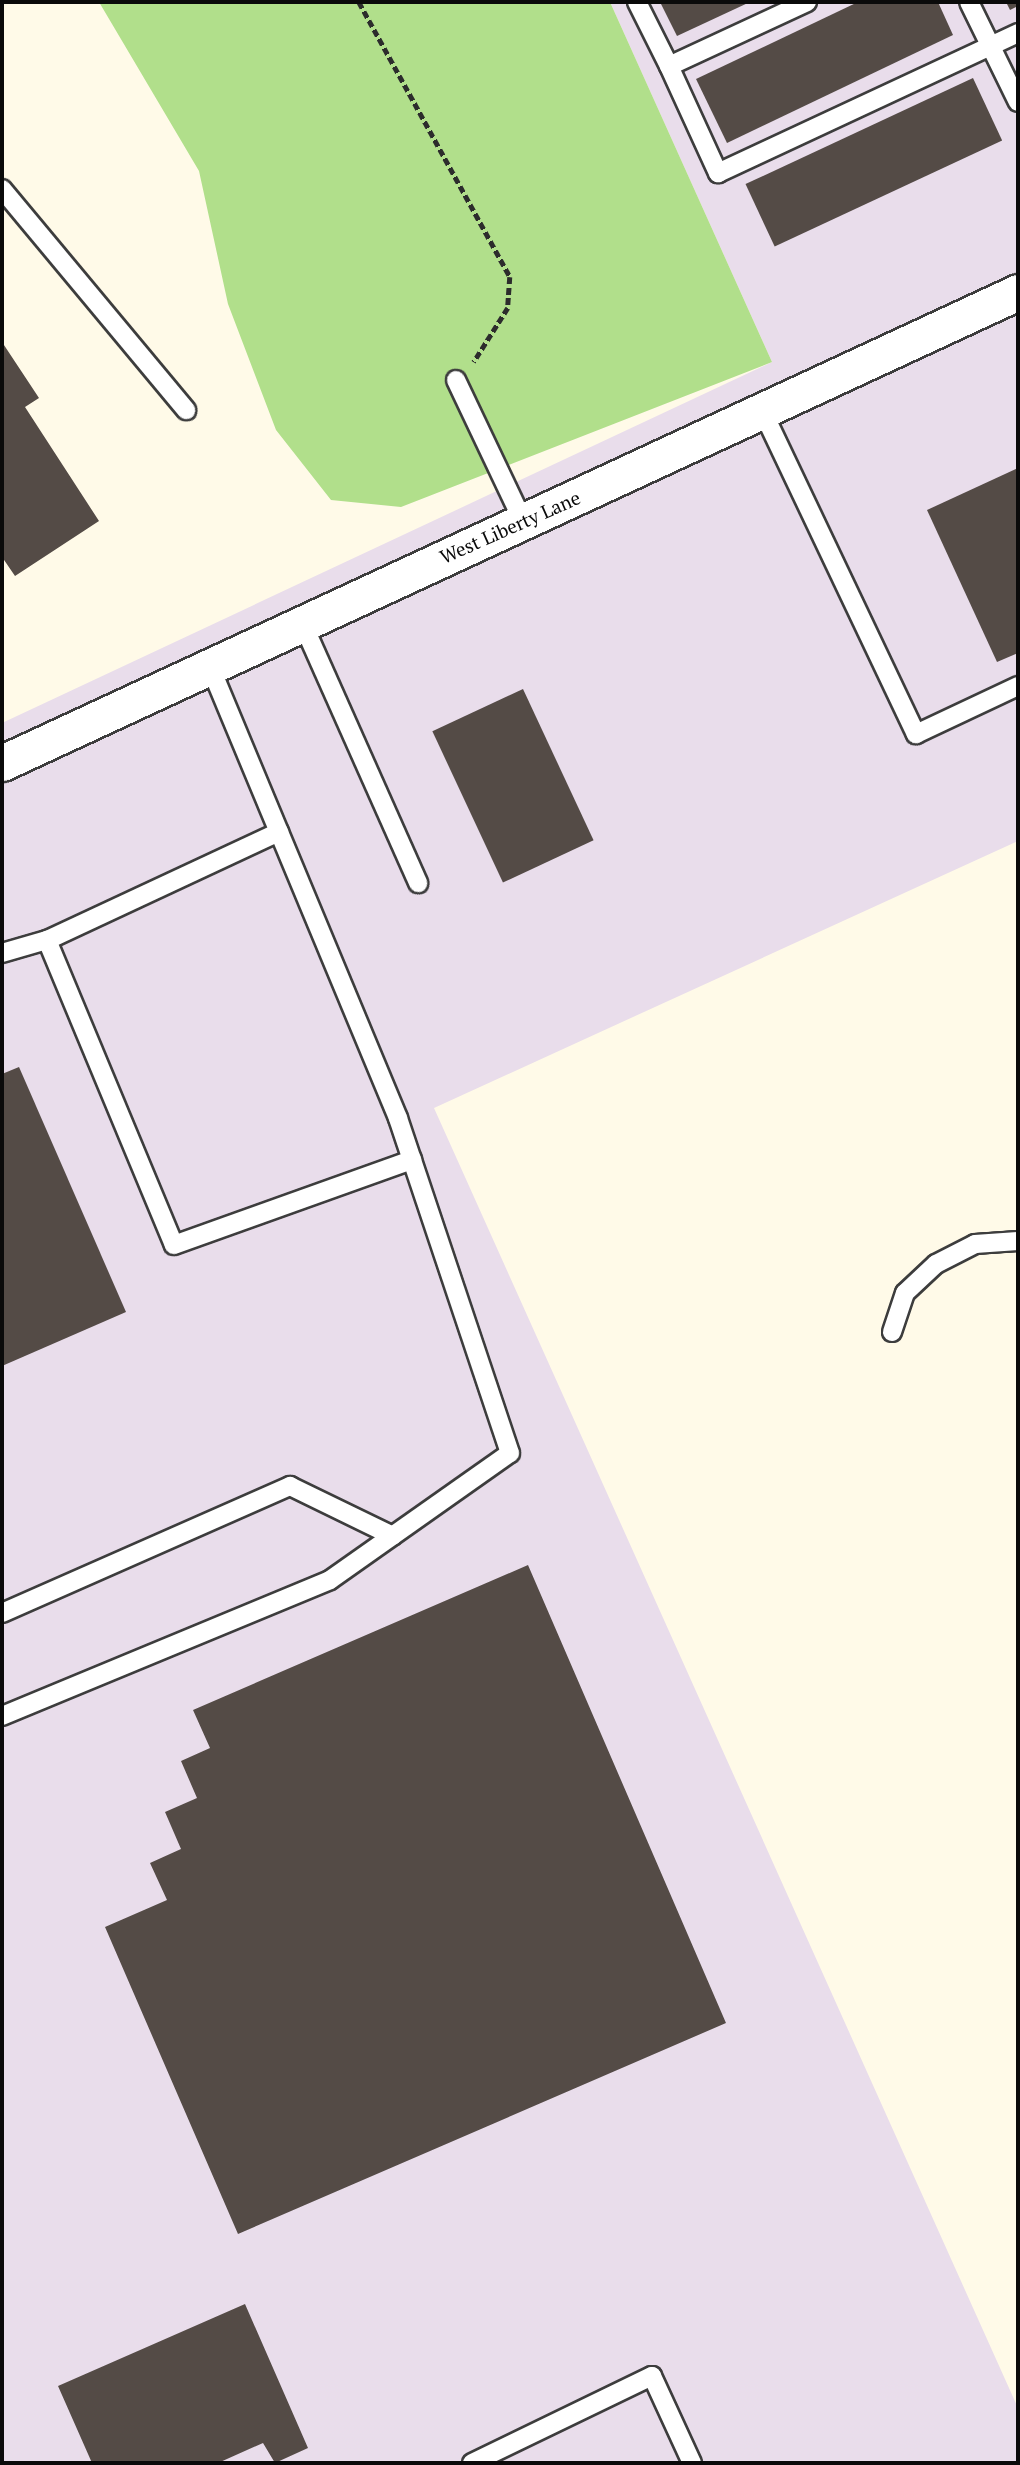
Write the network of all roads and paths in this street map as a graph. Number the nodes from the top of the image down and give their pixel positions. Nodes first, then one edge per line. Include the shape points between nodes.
1 (359, 2) edge
2 (637, 2) edge
3 (807, 2) edge
4 (969, 2) edge
5 (1018, 33) edge
6 (990, 46) junction
7 (668, 66) junction
8 (1018, 102) edge
9 (2, 189) edge
10 (1018, 292) edge
11 (456, 380) joint
12 (186, 410) dead end
13 (762, 410) junction
14 (523, 521) junction
15 (303, 622) junction
16 (209, 666) junction
17 (1018, 686) edge
18 (2, 763) edge
19 (279, 832) junction
20 (418, 883) dead end
21 (47, 940) junction
22 (2, 953) edge
23 (412, 1160) junction
24 (1018, 1241) edge
25 (892, 1332) dead end
26 (393, 1536) junction
27 (2, 1613) edge
28 (2, 1716) edge
29 (472, 2463) edge
30 (692, 2463) edge

1 - 11 path via 510,277 508,308 484,352
2 - 7 lane
3 - 7 lane
4 - 6 lane
5 - 6 lane
6 - 7 lane via 718,173
6 - 8 lane
9 - 12 lane
10 - 13 street, West Liberty Lane
11 - 14 lane
13 - 14 street, West Liberty Lane
13 - 17 lane via 916,734
14 - 15 street, West Liberty Lane
15 - 16 street, West Liberty Lane
15 - 20 lane
16 - 18 street, West Liberty Lane
16 - 19 lane
19 - 21 lane
19 - 23 lane
21 - 22 lane
21 - 23 lane via 174,1245
23 - 26 lane via 510,1453
24 - 25 lane via 975,1244 936,1264 905,1293
26 - 27 lane via 290,1486
26 - 28 lane via 330,1580
29 - 30 lane via 652,2376

